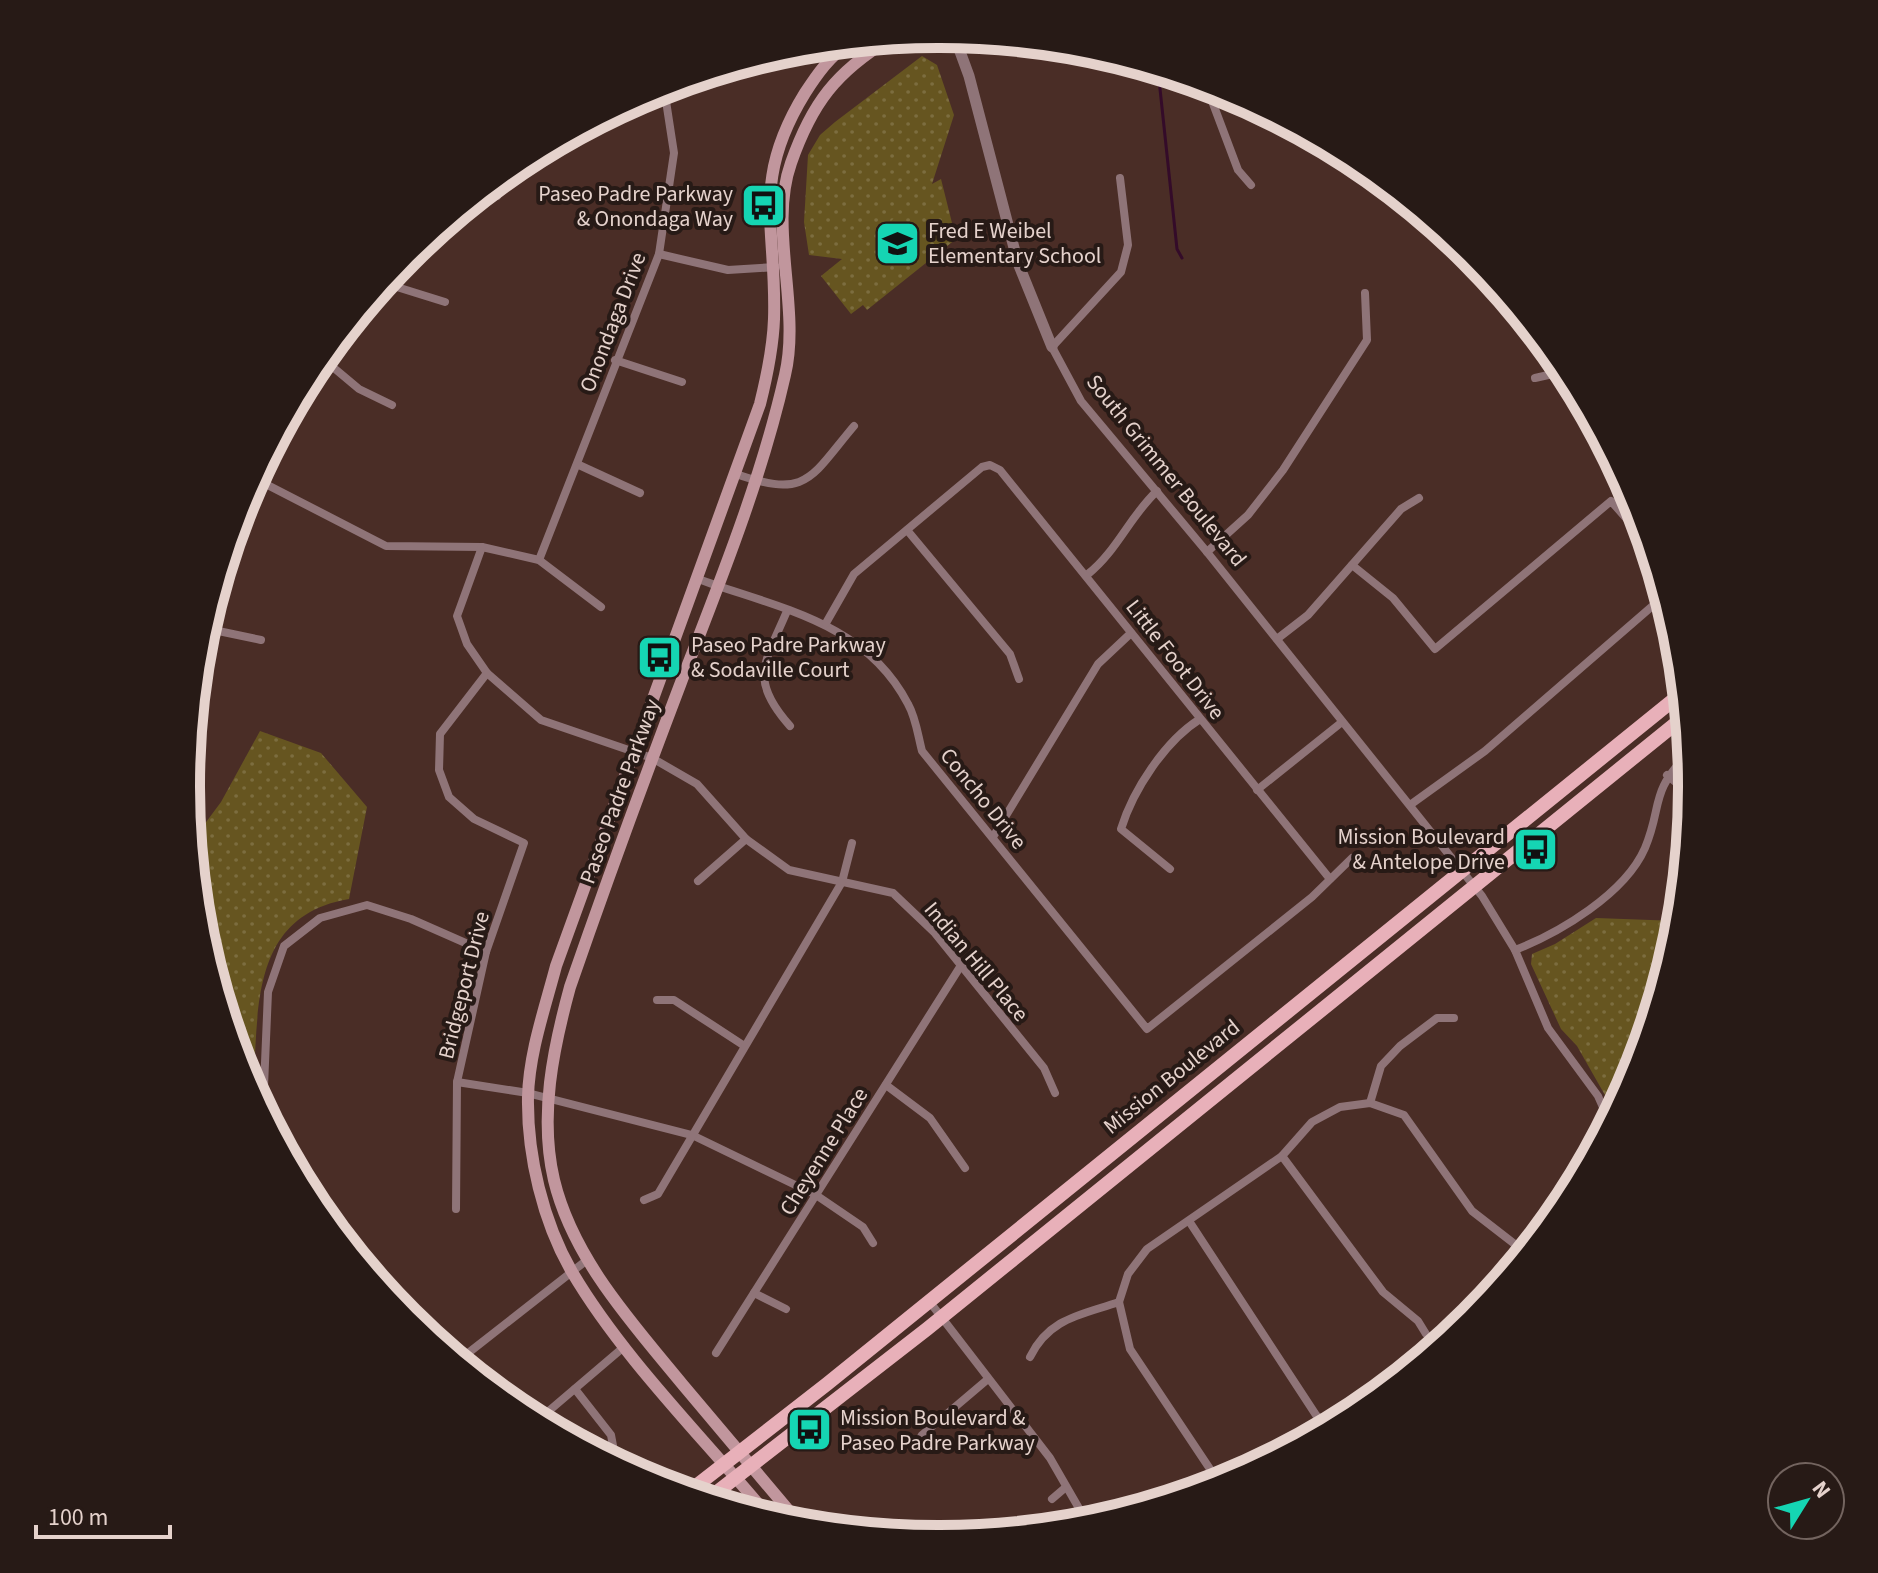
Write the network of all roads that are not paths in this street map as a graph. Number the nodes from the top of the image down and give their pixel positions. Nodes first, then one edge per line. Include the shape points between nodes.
1 (959, 49) edge
2 (869, 52) edge
3 (838, 55) edge
4 (666, 100) edge
5 (1212, 100) edge
6 (1120, 178) dead end
7 (1251, 185) dead end
8 (659, 254) junction
9 (786, 266) junction
10 (770, 267) junction
11 (396, 287) edge
12 (1365, 293) dead end
13 (445, 302) dead end
14 (1052, 347) junction
15 (615, 360) junction
16 (332, 366) edge
17 (1552, 374) edge
18 (1535, 378) dead end
19 (682, 382) dead end
20 (392, 405) dead end
21 (854, 426) dead end
22 (579, 465) junction
23 (736, 474) junction
24 (754, 480) junction
25 (266, 484) edge
26 (1157, 491) junction
27 (640, 493) dead end
28 (1419, 498) dead end
29 (1627, 519) edge
30 (907, 530) junction
31 (482, 547) junction
32 (1207, 552) junction
33 (539, 560) junction
34 (1352, 565) junction
35 (1088, 574) junction
36 (698, 579) junction
37 (718, 586) junction
38 (1654, 604) edge
39 (601, 607) dead end
40 (787, 611) junction
41 (826, 623) junction
42 (218, 631) edge
43 (1131, 633) junction
44 (1277, 639) junction
45 (261, 640) dead end
46 (487, 673) junction
47 (1019, 679) dead end
48 (1672, 701) edge
49 (1200, 719) junction
50 (1342, 722) junction
51 (1675, 724) edge
52 (790, 726) dead end
53 (634, 751) junction
54 (652, 758) junction
55 (1677, 765) edge
56 (1667, 775) junction
57 (1678, 784) edge
58 (1257, 790) junction
59 (1410, 805) junction
60 (993, 837) junction
61 (746, 839) junction
62 (852, 843) dead end
63 (1352, 858) dead end
64 (1170, 869) dead end
65 (1460, 871) junction
66 (1330, 879) junction
67 (698, 881) dead end
68 (842, 882) junction
69 (1472, 885) junction
70 (1515, 950) junction
71 (486, 952) junction
72 (960, 967) junction
73 (657, 1000) dead end
74 (1454, 1018) dead end
75 (743, 1045) junction
76 (457, 1082) junction
77 (264, 1085) edge
78 (886, 1085) junction
79 (528, 1093) junction
80 (1055, 1093) dead end
81 (548, 1098) junction
82 (1370, 1103) junction
83 (1603, 1108) edge
84 (692, 1135) junction
85 (1282, 1156) junction
86 (965, 1168) dead end
87 (816, 1195) junction
88 (644, 1200) dead end
89 (456, 1209) dead end
90 (1189, 1221) junction
91 (873, 1243) dead end
92 (1517, 1246) edge
93 (587, 1260) junction
94 (572, 1271) junction
95 (754, 1293) junction
96 (929, 1301) junction
97 (1119, 1302) junction
98 (786, 1309) dead end
99 (941, 1317) junction
100 (1426, 1334) dead end
101 (625, 1346) junction
102 (716, 1353) dead end
103 (467, 1354) edge
104 (1030, 1357) dead end
105 (988, 1379) junction
106 (575, 1389) junction
107 (547, 1412) edge
108 (1320, 1419) edge
109 (915, 1448) dead end
110 (614, 1450) edge
111 (740, 1452) junction
112 (725, 1464) junction
113 (752, 1466) junction
114 (1212, 1473) edge
115 (737, 1478) junction
116 (698, 1485) edge
117 (1066, 1487) junction
118 (719, 1491) edge
119 (1052, 1499) dead end
120 (757, 1502) edge
121 (788, 1509) edge
122 (1081, 1511) edge

1 - 14 street, South Grimmer Boulevard via 1018,263
2 - 9 main road, Paseo Padre Parkway via 828,89 790,166
3 - 10 main road, Paseo Padre Parkway via 816,76 776,155 768,203
4 - 8 street, Onondaga Drive via 674,153
5 - 7 street via 1238,170
6 - 14 street via 1128,245 1121,272
8 - 10 street via 728,270
8 - 15 street, Onondaga Drive
9 - 10 street
9 - 24 main road, Paseo Padre Parkway via 786,371
10 - 23 main road, Paseo Padre Parkway via 774,316 768,370
11 - 13 street
12 - 32 street via 1367,340 1283,470 1248,515
14 - 26 street, South Grimmer Boulevard via 1081,401
15 - 19 street
15 - 22 street, Onondaga Drive
16 - 20 street via 359,389
17 - 18 street
21 - 24 street via 808,480 788,487
22 - 27 street
22 - 33 street, Onondaga Drive
23 - 24 street
23 - 36 main road, Paseo Padre Parkway
24 - 37 main road, Paseo Padre Parkway
25 - 31 street via 386,546
26 - 32 street, South Grimmer Boulevard
26 - 35 street via 1111,554
28 - 34 street via 1401,509
29 - 34 street via 1611,501 1435,649 1393,598
30 - 35 street, Little Foot Drive via 990,465 1000,470
30 - 41 street via 854,574
30 - 47 street via 1010,654
31 - 33 street
31 - 46 street, Indian Hill Place via 457,616 467,644
32 - 44 street, South Grimmer Boulevard
33 - 39 street
34 - 44 street via 1308,615
35 - 43 street, Little Foot Drive
36 - 37 street, Concho Drive
36 - 53 main road, Paseo Padre Parkway
37 - 40 street, Concho Drive
37 - 54 main road, Paseo Padre Parkway
38 - 59 street via 1485,751
40 - 41 street, Concho Drive
40 - 52 street via 763,676 764,691
41 - 60 street, Concho Drive via 861,645 887,671 910,706 922,751
42 - 45 street
43 - 49 street, Little Foot Drive
43 - 60 street via 1098,664
44 - 50 street, South Grimmer Boulevard
46 - 53 street, Indian Hill Place via 541,720
46 - 71 street, Bridgeport Drive via 440,734 439,770 449,797 466,812 524,843
48 - 65 main road, Mission Boulevard
49 - 58 street, Little Foot Drive
49 - 64 street via 1171,742 1121,829
50 - 58 street
50 - 59 street, South Grimmer Boulevard
51 - 69 main road, Mission Boulevard
53 - 54 street, Indian Hill Place
53 - 79 main road, Paseo Padre Parkway via 556,966
54 - 61 street, Indian Hill Place via 697,784
54 - 81 main road, Paseo Padre Parkway via 570,987
55 - 56 street
56 - 57 street
56 - 70 street via 1645,848 1623,882 1549,937
58 - 66 street, Little Foot Drive
59 - 65 street, South Grimmer Boulevard
60 - 66 street, Concho Drive via 1147,1029
61 - 67 street
61 - 68 street, Indian Hill Place via 789,870
62 - 68 street
63 - 66 street
65 - 69 street, South Grimmer Boulevard
65 - 96 main road, Mission Boulevard
68 - 72 street, Indian Hill Place via 893,893 934,932
68 - 75 street
69 - 70 street, South Grimmer Boulevard
69 - 99 main road, Mission Boulevard
70 - 83 street, South Grimmer Boulevard via 1548,1028
71 - 76 street, Bridgeport Drive
71 - 77 street via 367,905 320,918 284,946 268,992
72 - 78 street, Cheyenne Place
72 - 80 street, Indian Hill Place via 1044,1068
73 - 75 street via 674,1000
74 - 82 street via 1437,1018 1400,1046 1381,1066
75 - 84 street
76 - 79 street
76 - 89 street, Bridgeport Drive
78 - 86 street via 930,1118
78 - 87 street, Cheyenne Place
79 - 81 street
79 - 94 main road, Paseo Padre Parkway via 537,1177
81 - 84 street
81 - 93 main road, Paseo Padre Parkway via 555,1182
82 - 85 street via 1340,1107 1312,1122
82 - 92 street via 1404,1115 1472,1211
84 - 87 street
84 - 88 street via 658,1194
85 - 90 street
85 - 100 street via 1383,1292
87 - 91 street via 863,1227
87 - 95 street, Cheyenne Place
90 - 97 street via 1147,1249 1128,1274
90 - 108 street
93 - 94 street
93 - 111 main road, Paseo Padre Parkway via 640,1333
94 - 101 main road, Paseo Padre Parkway
94 - 103 street
95 - 98 street
95 - 102 street, Cheyenne Place
96 - 99 street
96 - 111 main road, Mission Boulevard
97 - 104 street via 1057,1323
97 - 114 street via 1130,1349
99 - 105 street
99 - 113 main road, Mission Boulevard
101 - 106 street
101 - 112 main road, Paseo Padre Parkway
105 - 109 street via 922,1435
105 - 117 street via 1050,1458
106 - 107 street
106 - 110 street via 611,1435
111 - 112 main road, Mission Boulevard
111 - 113 main road, Paseo Padre Parkway
112 - 115 main road, Paseo Padre Parkway
112 - 116 main road, Mission Boulevard
113 - 115 main road, Mission Boulevard
113 - 121 main road, Paseo Padre Parkway
115 - 118 main road, Mission Boulevard
115 - 120 main road, Paseo Padre Parkway
117 - 119 street
117 - 122 street

